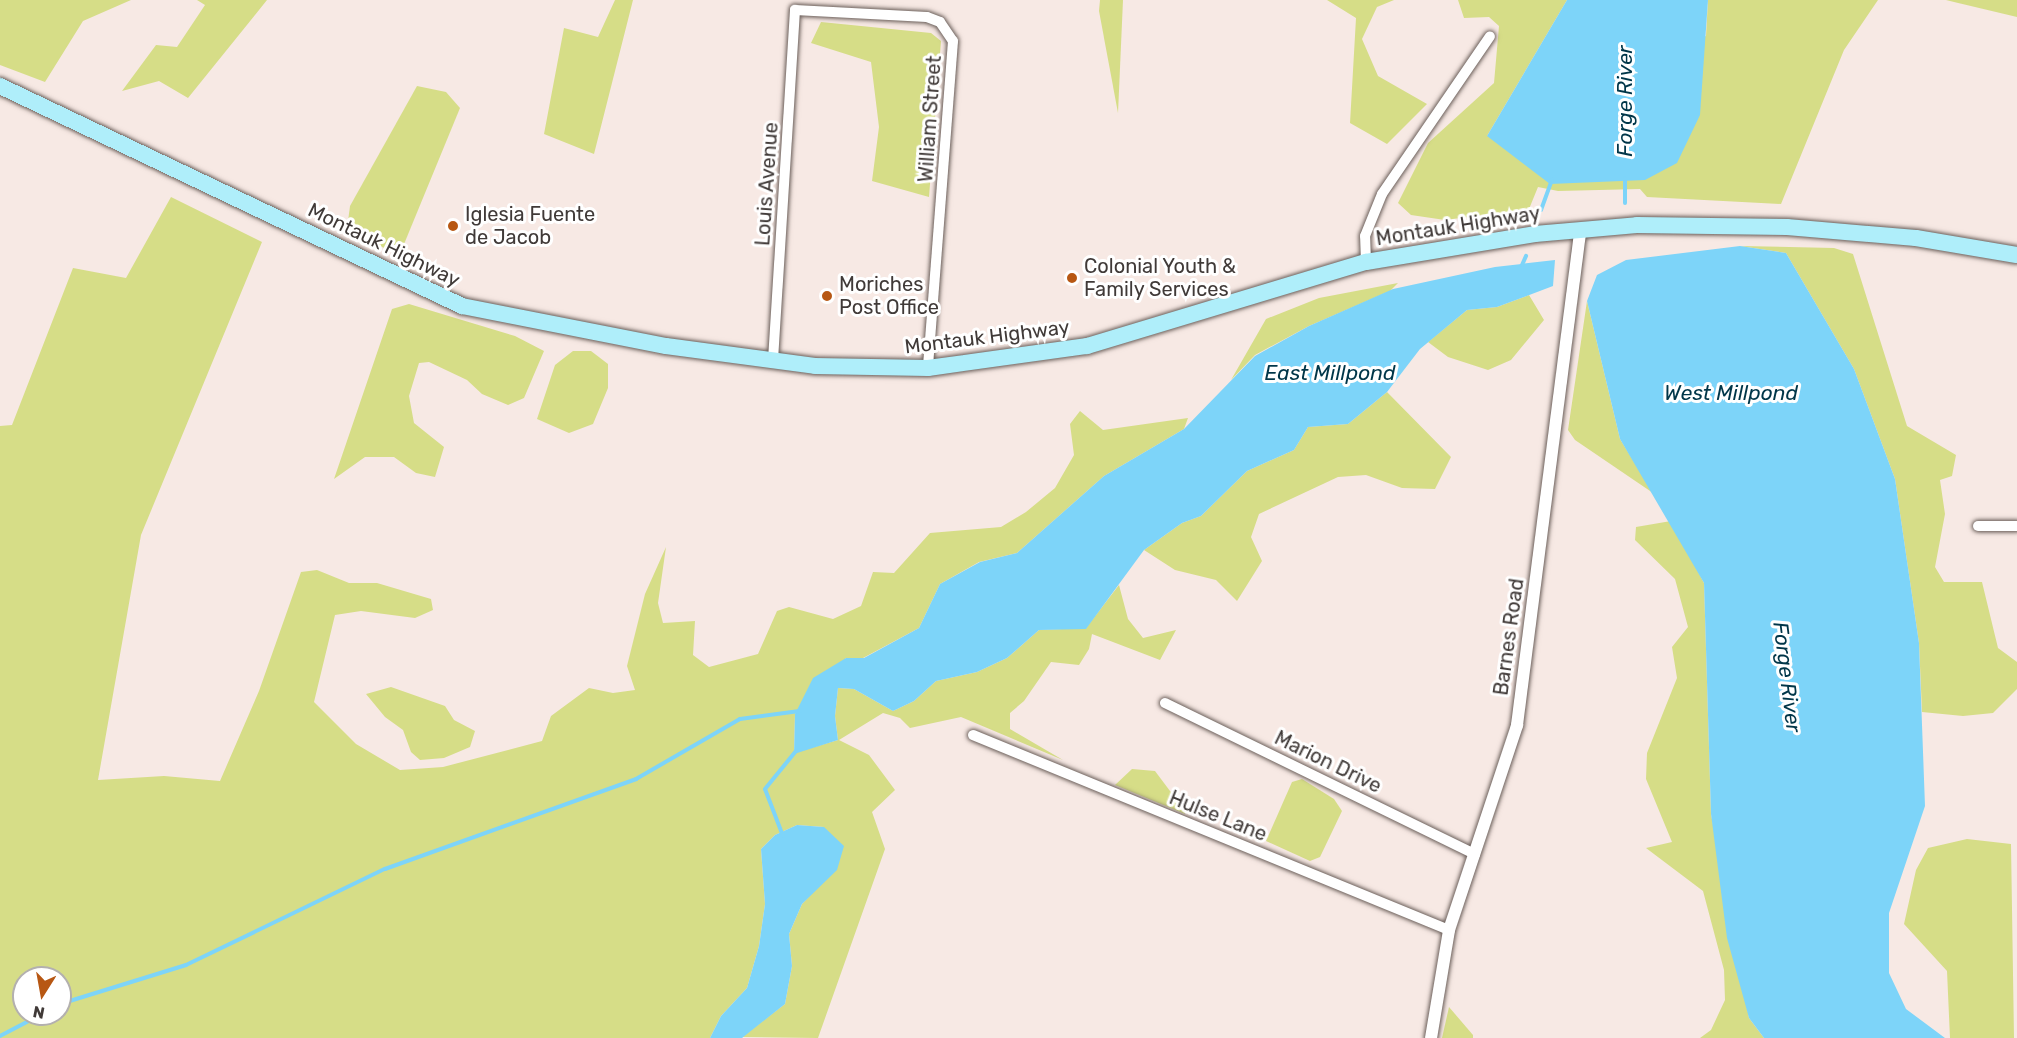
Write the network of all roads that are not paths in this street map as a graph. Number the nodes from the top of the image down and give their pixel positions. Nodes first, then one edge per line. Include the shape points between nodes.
1 (795, 10) joint
2 (1490, 36) dead end
3 (0, 86) edge
4 (1580, 231) junction
5 (2017, 255) edge
6 (1366, 262) junction
7 (773, 360) junction
8 (928, 368) junction
9 (1978, 526) dead end
10 (2017, 526) edge
11 (1165, 703) dead end
12 (973, 735) dead end
13 (1475, 854) junction
14 (1449, 930) junction
15 (1431, 1038) edge

1 - 7 street, Louis Avenue
1 - 8 street, William Street via 927,17 940,22 953,41
2 - 6 street via 1382,194 1365,236
3 - 7 main road, Montauk Highway via 462,306 666,346
4 - 5 main road, Montauk Highway via 1637,225 1787,227 1916,238
4 - 6 main road, Montauk Highway via 1485,241
4 - 13 street, Barnes Road via 1517,725
6 - 8 main road, Montauk Highway via 1094,344
7 - 8 main road, Montauk Highway via 815,366
9 - 10 street
11 - 13 street, Marion Drive
12 - 14 street, Hulse Lane
13 - 14 street, Barnes Road
14 - 15 street, Barnes Road

